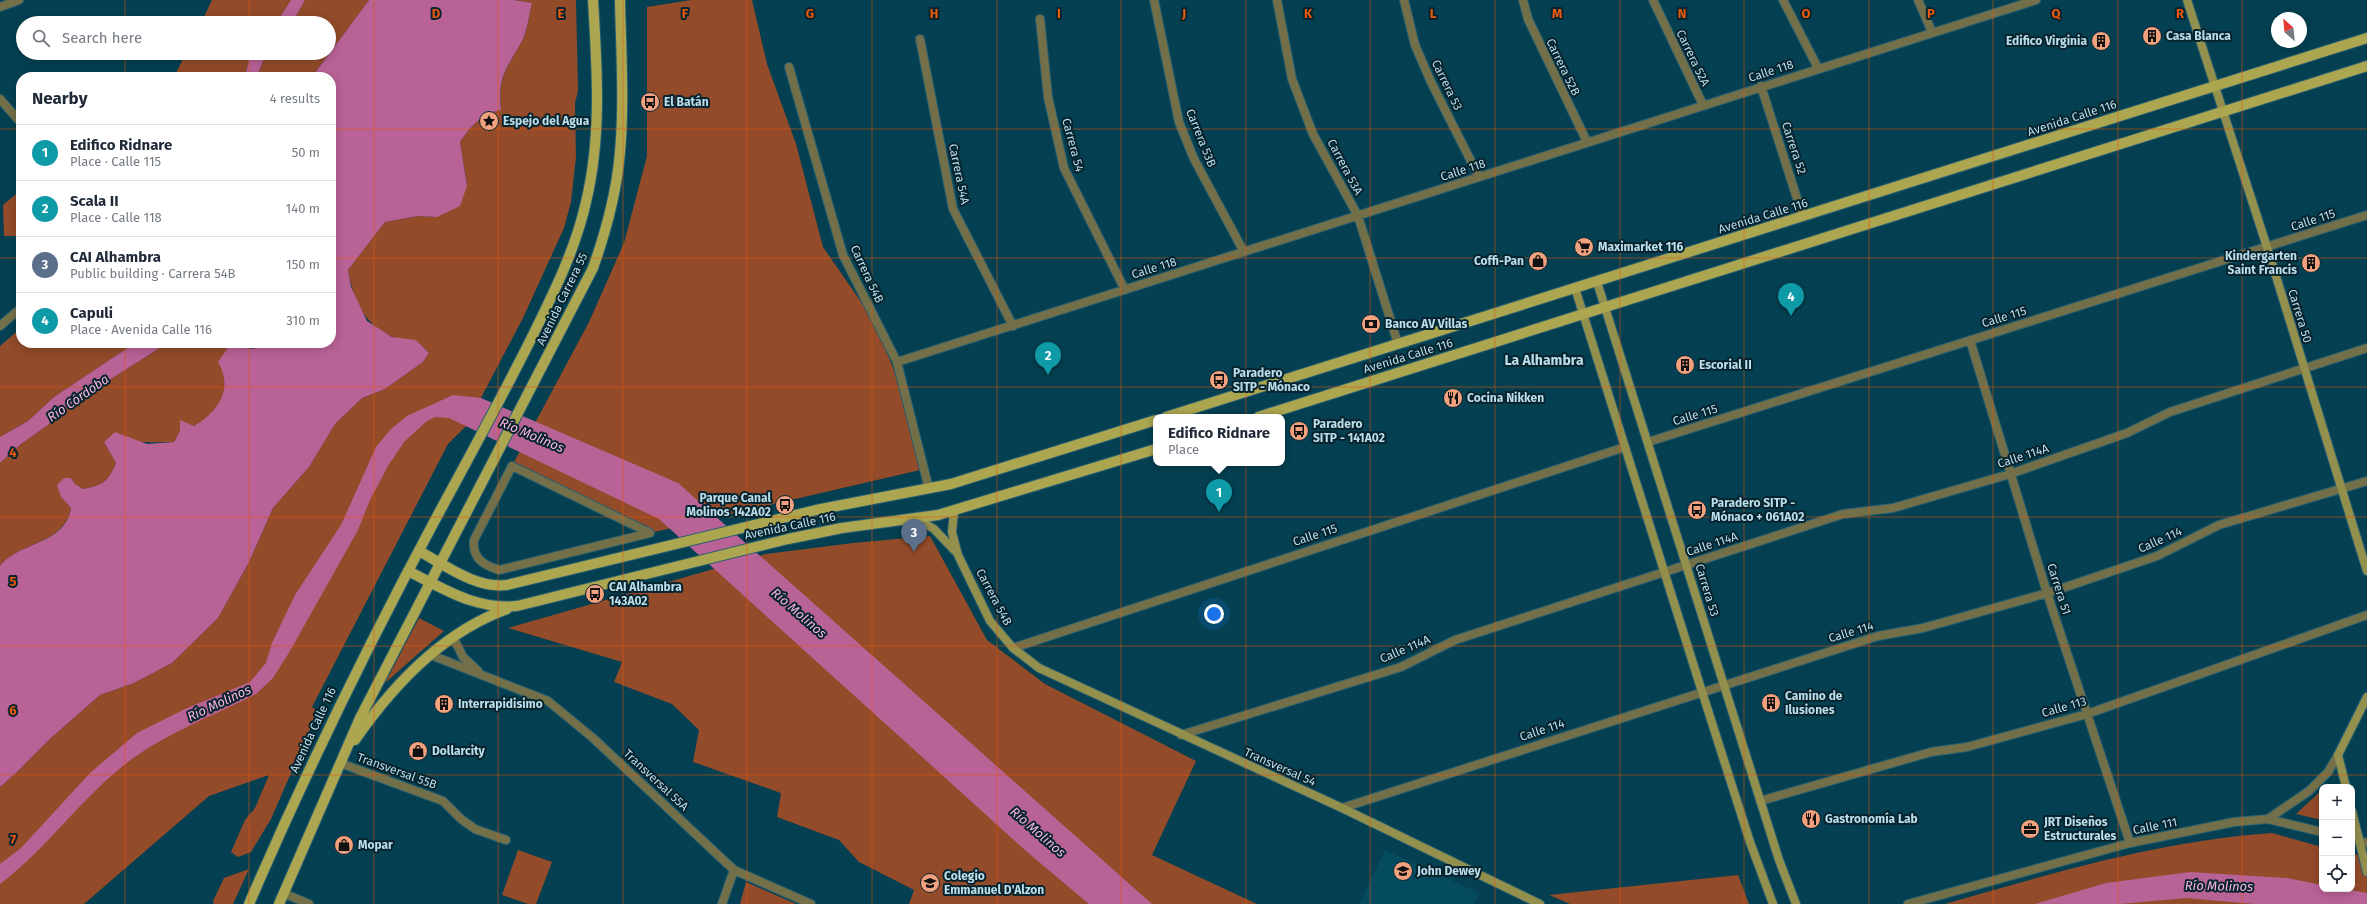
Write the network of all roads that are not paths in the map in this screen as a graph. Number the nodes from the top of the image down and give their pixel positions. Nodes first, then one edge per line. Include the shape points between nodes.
1 (19, 0) edge
2 (593, 0) edge
3 (620, 0) edge
4 (1154, 0) edge
5 (1277, 0) edge
6 (1404, 0) edge
7 (1523, 0) edge
8 (1653, 0) edge
9 (1784, 0) edge
10 (1918, 0) edge
11 (2036, 0) edge
12 (2186, 0) edge
13 (0, 7) edge
14 (1040, 19) dead end
15 (1932, 32) junction
16 (2367, 38) edge
17 (920, 40) dead end
18 (2367, 66) edge
19 (789, 67) dead end
20 (1818, 68) junction
21 (1761, 86) junction
22 (2215, 87) junction
23 (0, 99) edge
24 (1703, 105) junction
25 (2223, 112) junction
26 (16, 117) edge
27 (1587, 142) junction
28 (1480, 177) junction
29 (1358, 216) junction
30 (2367, 216) edge
31 (1803, 217) junction
32 (2267, 247) junction
33 (1244, 252) junction
34 (1597, 282) junction
35 (1575, 288) junction
36 (1126, 290) junction
37 (1606, 308) junction
38 (16, 312) edge
39 (1583, 314) junction
40 (0, 326) edge
41 (1013, 326) junction
42 (1970, 340) junction
43 (1398, 344) junction
44 (2367, 348) edge
45 (897, 362) junction
46 (2303, 368) junction
47 (1176, 414) edge
48 (1267, 414) edge
49 (1153, 421) edge
50 (1648, 442) junction
51 (1625, 447) junction
52 (1153, 450) edge
53 (512, 466) joint
54 (2010, 474) junction
55 (2367, 480) edge
56 (2342, 488) junction
57 (929, 489) junction
58 (954, 512) junction
59 (917, 519) junction
60 (419, 551) junction
61 (958, 555) junction
62 (440, 562) junction
63 (1686, 564) junction
64 (408, 571) junction
65 (2367, 571) edge
66 (1664, 572) junction
67 (430, 582) junction
68 (2047, 593) junction
69 (517, 606) junction
70 (2367, 615) edge
71 (453, 637) junction
72 (1013, 648) junction
73 (431, 655) junction
74 (483, 675) junction
75 (1724, 684) junction
76 (1702, 691) junction
77 (2367, 697) edge
78 (2087, 714) junction
79 (1181, 735) junction
80 (2338, 755) junction
81 (340, 763) junction
82 (2345, 784) edge
83 (1760, 801) junction
84 (1342, 808) junction
85 (2268, 819) junction
86 (2354, 820) edge
87 (2319, 831) edge
88 (506, 840) dead end
89 (2359, 841) edge
90 (2130, 843) junction
91 (734, 870) junction
92 (2367, 872) edge
93 (1768, 890) junction
94 (283, 893) junction
95 (249, 904) edge
96 (278, 904) edge
97 (309, 904) edge
98 (722, 904) edge
99 (812, 904) edge
100 (1540, 904) edge
101 (1769, 904) edge
102 (1773, 904) edge
103 (1796, 904) edge
104 (1908, 904) edge

1 - 13 street
2 - 60 main road, Avenida Carrera 55 via 597,115 592,171 580,228 564,272 504,394
3 - 62 main road, Avenida Carrera 55 via 622,122 619,162 612,206 593,268
4 - 33 street, Carrera 53B via 1179,122 1194,159
5 - 29 street, Carrera 53A via 1292,80 1313,134
6 - 28 street, Carrera 53 via 1421,60
7 - 27 street, Carrera 52B via 1528,19
8 - 24 street, Carrera 52A
9 - 20 street
10 - 15 street
11 - 15 street, Calle 118
12 - 22 street, Carrera 50
14 - 36 street, Carrera 54 via 1048,97 1064,168
15 - 20 street, Calle 118
16 - 22 main road, Avenida Calle 116
17 - 41 street, Carrera 54A via 953,209
18 - 25 main road, Avenida Calle 116
19 - 45 street, Carrera 54B via 843,255
20 - 21 street, Calle 118
21 - 24 street, Calle 118
21 - 31 street, Carrera 52
22 - 25 street, Carrera 50
22 - 31 main road, Avenida Calle 116
23 - 26 street
24 - 27 street, Calle 118
25 - 32 street, Carrera 50
25 - 37 main road, Avenida Calle 116
27 - 28 street, Calle 118
28 - 29 street, Calle 118
29 - 33 street, Calle 118
29 - 43 street, Carrera 53A
30 - 32 street, Calle 115
31 - 34 main road, Avenida Calle 116
32 - 42 street, Calle 115
32 - 46 street, Carrera 50
33 - 36 street, Calle 118
34 - 35 main road, Avenida Calle 116
34 - 37 street, Carrera 53
35 - 39 street
35 - 43 main road, Avenida Calle 116
36 - 41 street, Calle 118
37 - 39 main road, Avenida Calle 116
37 - 50 street, Carrera 53
38 - 40 street
39 - 48 main road, Avenida Calle 116
39 - 51 street
41 - 45 street, Calle 118
42 - 50 street, Calle 115
42 - 54 street, Carrera 51
43 - 47 main road, Avenida Calle 116
44 - 46 street, Calle 114A
45 - 57 street, Carrera 54B
46 - 54 street, Calle 114A via 2170,412 2127,433
46 - 56 street, Carrera 50
49 - 57 main road, Avenida Calle 116
50 - 63 street, Carrera 53
51 - 66 street
51 - 72 street, Calle 115
52 - 58 main road, Avenida Calle 116
53 - 53 street via 519,470 650,533 499,570 488,567 476,556 474,540
54 - 63 street, Calle 114A via 1893,508 1843,514
54 - 68 street, Carrera 51
55 - 56 street, Calle 114
56 - 65 street, Carrera 50
56 - 68 street, Calle 114 via 2219,525 2157,556
57 - 62 main road, Avenida Calle 116 via 834,506 497,586 476,581
58 - 59 main road, Avenida Calle 116
58 - 61 street, Carrera 54B via 952,532
59 - 61 street, Carrera 54B via 934,529
59 - 69 main road, Avenida Calle 116 via 835,529
60 - 62 main road, Avenida Calle 116
60 - 64 main road, Avenida Calle 116
61 - 72 street, Carrera 54B via 990,621
62 - 67 main road
63 - 66 street, Calle 114A
63 - 75 street, Carrera 53
64 - 67 main road, Avenida Calle 116
64 - 95 main road, Avenida Calle 116 via 328,728
66 - 76 street
66 - 79 street, Calle 114A via 1455,640 1401,667
67 - 69 main road, Avenida Calle 116 via 491,607
67 - 81 main road via 366,706
68 - 75 street, Calle 114 via 1923,628 1878,636
68 - 78 street, Carrera 51
69 - 71 main road via 476,622
70 - 78 street, Calle 113
71 - 73 main road
71 - 74 street, Transversal 55A via 463,657
72 - 79 street, Transversal 54 via 1040,668
73 - 74 street, Transversal 55A
73 - 81 main road via 380,706
74 - 91 street, Transversal 55A via 553,705 593,738
75 - 76 street, Calle 114
75 - 83 street, Carrera 53
76 - 84 street, Calle 114
76 - 93 street
77 - 80 street
78 - 83 street, Calle 113 via 1967,747 1931,752
78 - 90 street, Carrera 51
79 - 84 street, Transversal 54
80 - 82 street
80 - 85 street, Calle 111 via 2328,772 2309,791
81 - 88 street, Transversal 55B via 443,800 475,829
81 - 94 main road
83 - 103 street, Carrera 53 via 1786,882
84 - 100 street, Transversal 54
85 - 87 street
85 - 90 street, Calle 111 via 2234,822
86 - 89 street
89 - 92 street
90 - 104 street, Calle 111
91 - 98 street
91 - 99 street, Transversal 55A
93 - 101 street
93 - 102 street
94 - 96 main road
94 - 97 street

